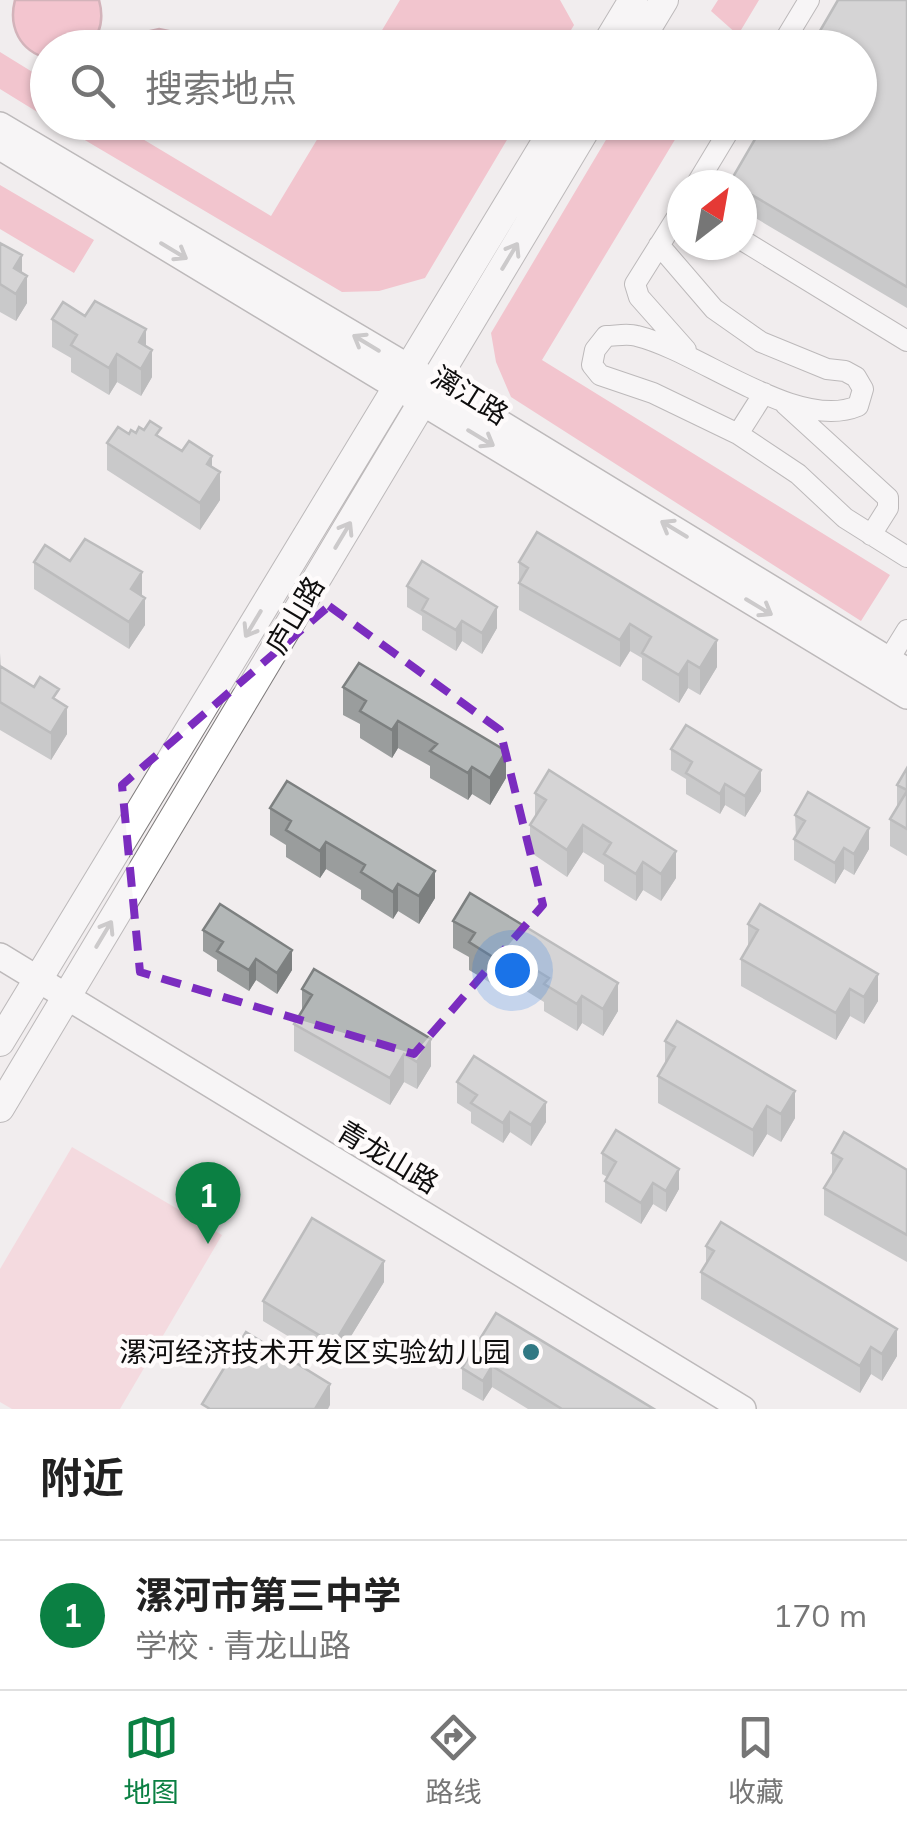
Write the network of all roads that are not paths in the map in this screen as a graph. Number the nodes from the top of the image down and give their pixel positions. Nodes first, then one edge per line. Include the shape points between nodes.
1 (809, 0) edge
2 (648, 3) edge
3 (622, 30) edge
4 (640, 30) edge
5 (791, 30) edge
6 (0, 125) edge
7 (547, 140) edge
8 (579, 140) edge
9 (723, 140) edge
10 (0, 147) edge
11 (705, 170) edge
12 (667, 232) edge
13 (659, 245) junction
14 (757, 249) edge
15 (655, 332) junction
16 (907, 341) edge
17 (404, 378) junction
18 (428, 393) junction
19 (764, 393) junction
20 (784, 402) junction
21 (832, 413) junction
22 (819, 433) junction
23 (738, 434) junction
24 (870, 536) junction
25 (907, 557) edge
26 (907, 630) edge
27 (891, 670) edge
28 (907, 696) edge
29 (0, 956) edge
30 (38, 979) junction
31 (67, 996) junction
32 (0, 1042) edge
33 (0, 1108) edge
34 (744, 1409) edge

1 - 5 street
2 - 3 main road
2 - 4 main road
17 -> 6 street, 漓江路
7 - 17 main road, 庐山路
18 -> 8 main road, 庐山路
9 - 11 street
10 -> 17 street, 漓江路
12 - 13 street
13 - 15 street via 635,284
13 - 21 street via 714,310 761,342 856,376 863,389 858,406
14 - 16 street
15 - 19 street
15 - 23 street via 606,336 592,365
17 - 18 street, 漓江路
17 -> 30 main road, 庐山路
18 - 27 street, 漓江路
31 -> 18 main road, 庐山路
19 - 20 street
19 - 23 street
20 - 21 street
20 - 22 street
21 - 22 street
22 - 24 street via 888,498
23 - 24 street via 798,474
24 - 25 street
26 - 27 street
27 - 28 street, 漓江路
29 - 30 street, 青龙山路
30 - 31 street, 青龙山路
30 - 32 main road, 庐山路
31 - 33 main road, 庐山路
31 - 34 street, 青龙山路

